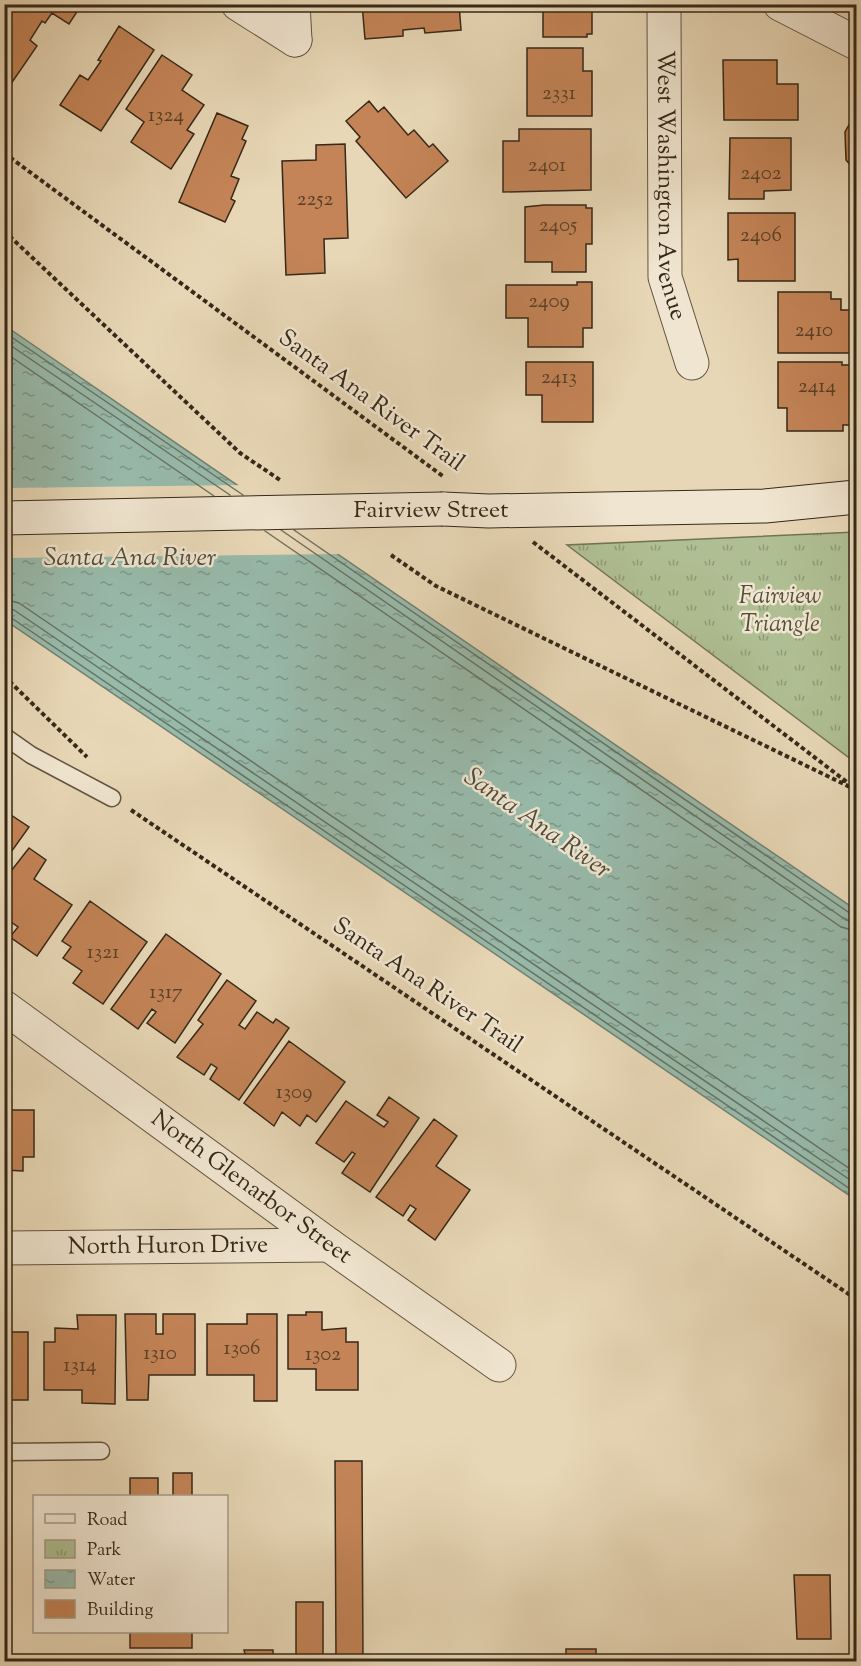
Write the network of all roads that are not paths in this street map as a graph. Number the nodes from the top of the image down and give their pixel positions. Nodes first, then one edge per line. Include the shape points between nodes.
1 (238, 4) edge
2 (293, 4) edge
3 (664, 4) edge
4 (780, 4) edge
5 (856, 43) edge
6 (692, 363) dead end
7 (856, 496) edge
8 (4, 518) edge
9 (4, 736) edge
10 (112, 798) road end
11 (4, 1007) edge
12 (329, 1245) junction
13 (4, 1248) edge
14 (499, 1365) dead end
15 (101, 1451) dead end
16 (4, 1452) edge

1 - 2 street via 295,40
3 - 6 street, West Washington Avenue via 665,277
4 - 5 street
7 - 8 street, Fairview Street, bridge via 765,506 489,511 447,496
9 - 10 lane via 31,755
11 - 12 street, North Glenarbor Street
12 - 13 street, North Huron Drive
12 - 14 street, North Glenarbor Street
15 - 16 lane

